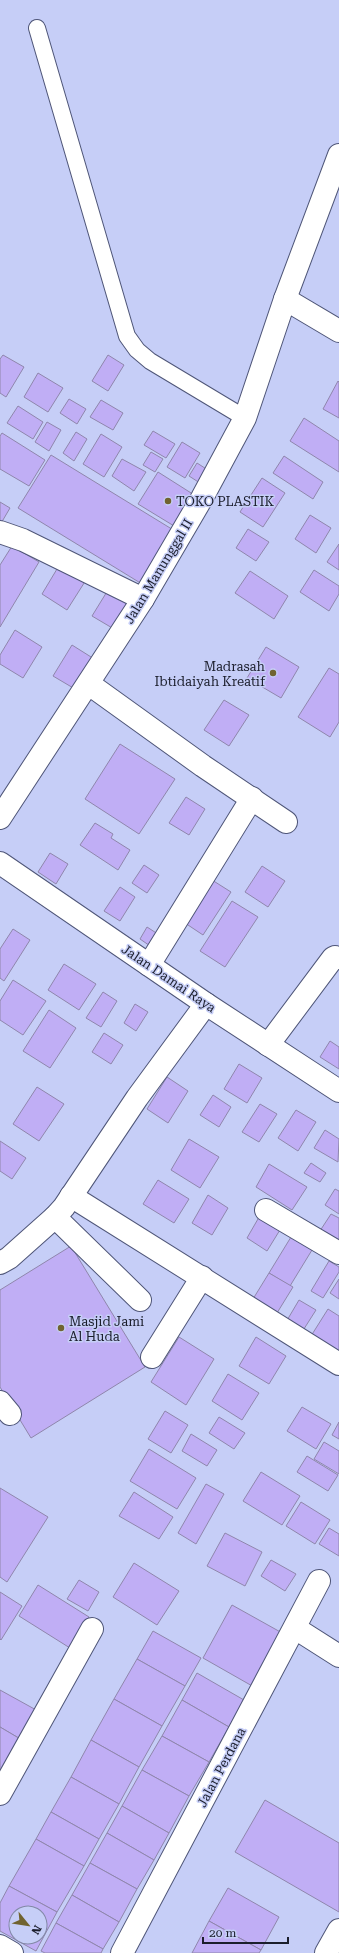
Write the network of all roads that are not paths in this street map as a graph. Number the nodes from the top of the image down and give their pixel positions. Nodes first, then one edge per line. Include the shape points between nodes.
1 (37, 28) dead end
2 (339, 155) edge
3 (285, 299) junction
4 (339, 331) edge
5 (245, 418) junction
6 (0, 532) edge
7 (143, 599) junction
8 (88, 684) junction
9 (252, 798) junction
10 (0, 818) edge
11 (286, 822) dead end
12 (0, 863) edge
13 (339, 958) edge
14 (149, 965) junction
15 (206, 1004) junction
16 (268, 1045) junction
17 (339, 1091) edge
18 (71, 1196) junction
19 (266, 1210) dead end
20 (55, 1217) junction
21 (339, 1253) edge
22 (0, 1263) edge
23 (202, 1277) junction
24 (140, 1300) dead end
25 (152, 1357) dead end
26 (339, 1364) edge
27 (319, 1581) dead end
28 (295, 1628) junction
29 (92, 1629) dead end
30 (339, 1656) edge
31 (0, 1794) edge
32 (339, 1930) edge
33 (0, 1946) edge
34 (12, 1953) edge
35 (122, 1953) edge
36 (326, 1953) edge

1 - 5 lane via 127,336 137,350 150,361
2 - 3 street, Jalan Manunggal II
3 - 4 street
3 - 5 street, Jalan Manunggal II
5 - 7 street, Jalan Manunggal II
6 - 7 street via 23,540
7 - 8 street, Jalan Manunggal II
8 - 9 street
8 - 10 street, Jalan Manunggal II
9 - 11 street
9 - 14 street
12 - 14 street, Jalan Damai Raya
13 - 16 street via 333,958
14 - 15 street, Jalan Damai Raya
15 - 16 street, Jalan Damai Raya
15 - 18 street via 137,1098
16 - 17 street, Jalan Damai Raya
18 - 20 street
18 - 23 street
19 - 21 street
20 - 22 street
20 - 24 street
23 - 25 street
23 - 26 street
27 - 28 street, Jalan Perdana
28 - 30 street
28 - 35 street, Jalan Perdana
29 - 31 street
32 - 36 street
33 - 34 street

